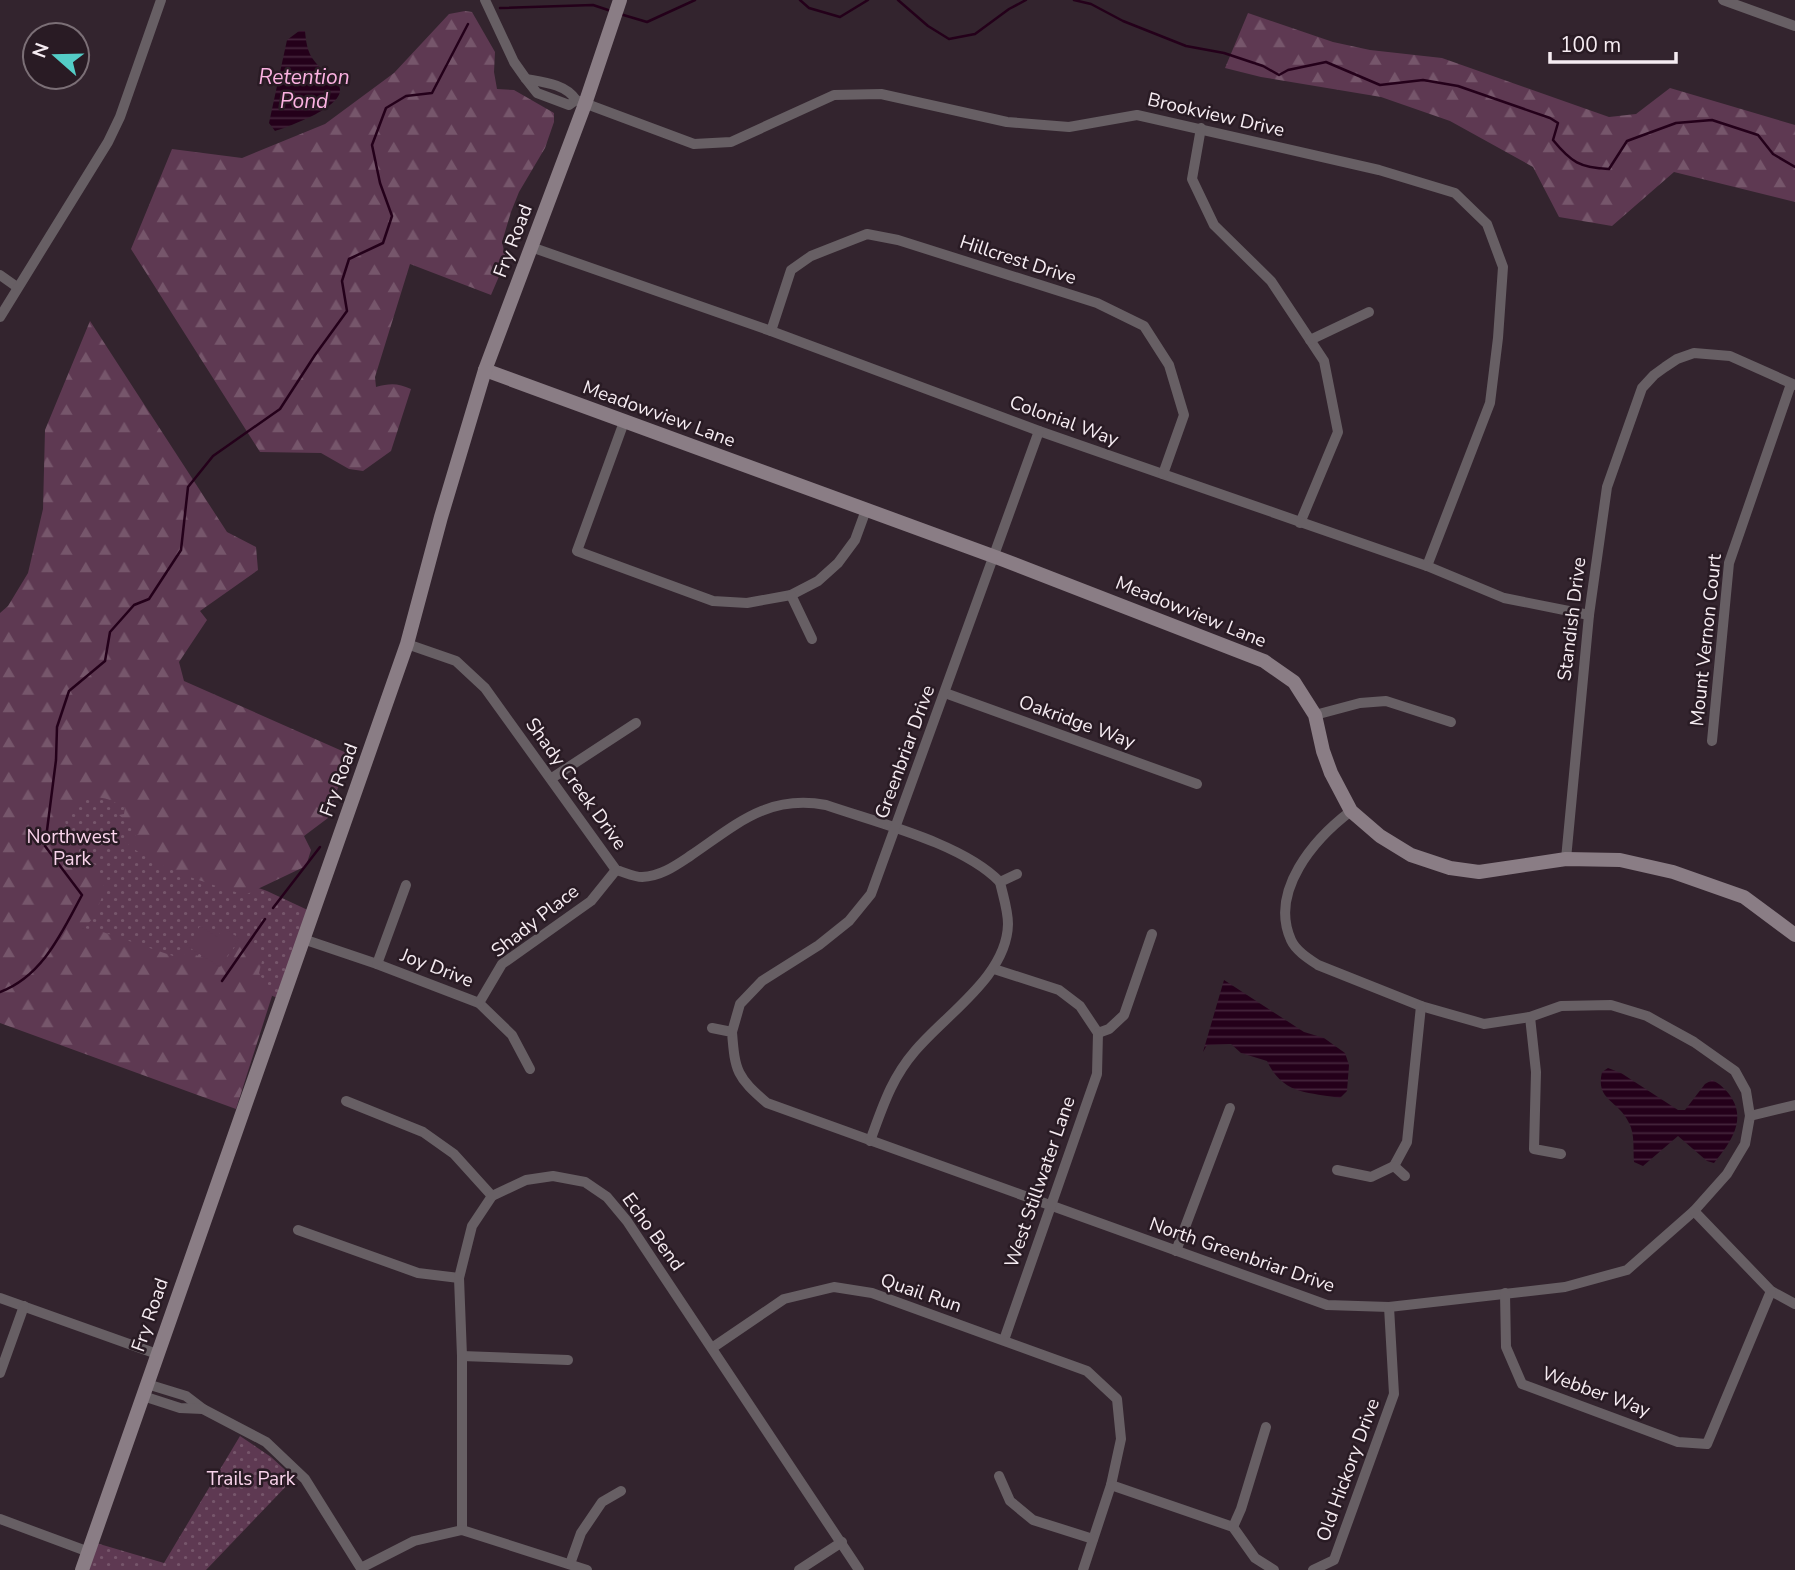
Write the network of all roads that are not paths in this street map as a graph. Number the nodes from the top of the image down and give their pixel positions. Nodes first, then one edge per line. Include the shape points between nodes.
1 (161, 0) edge
2 (485, 0) edge
3 (620, 0) edge
4 (1723, 0) edge
5 (1795, 26) edge
6 (580, 102) junction
7 (1201, 128) junction
8 (531, 247) junction
9 (0, 275) edge
10 (17, 287) junction
11 (1368, 312) dead end
12 (0, 317) edge
13 (771, 331) junction
14 (1310, 340) junction
15 (485, 370) junction
16 (1793, 385) edge
17 (624, 422) junction
18 (1039, 431) junction
19 (1163, 474) junction
20 (866, 510) junction
21 (1300, 523) junction
22 (994, 556) junction
23 (1427, 566) junction
24 (792, 595) junction
25 (1589, 615) junction
26 (812, 639) dead end
27 (407, 644) junction
28 (945, 693) junction
29 (1315, 715) junction
30 (1451, 722) dead end
31 (636, 723) dead end
32 (1712, 741) dead end
33 (552, 778) junction
34 (1197, 784) dead end
35 (1351, 811) junction
36 (896, 829) junction
37 (1566, 859) junction
38 (616, 870) junction
39 (1017, 874) dead end
40 (1000, 882) junction
41 (406, 885) dead end
42 (1152, 934) dead end
43 (1795, 935) edge
44 (303, 939) junction
45 (377, 964) junction
46 (994, 969) junction
47 (479, 1003) junction
48 (1421, 1006) junction
49 (1530, 1017) junction
50 (712, 1028) dead end
51 (732, 1032) junction
52 (1098, 1033) junction
53 (530, 1069) dead end
54 (346, 1101) dead end
55 (1795, 1105) edge
56 (1230, 1108) dead end
57 (1749, 1116) junction
58 (870, 1141) junction
59 (1560, 1154) dead end
60 (1394, 1166) junction
61 (1337, 1170) dead end
62 (1405, 1176) dead end
63 (492, 1196) junction
64 (1050, 1207) junction
65 (1694, 1210) junction
66 (298, 1230) dead end
67 (1176, 1251) junction
68 (459, 1278) junction
69 (1771, 1291) junction
70 (1505, 1293) junction
71 (0, 1298) edge
72 (1795, 1304) edge
73 (24, 1306) junction
74 (1389, 1307) junction
75 (1004, 1340) junction
76 (712, 1348) junction
77 (157, 1354) junction
78 (462, 1356) junction
79 (568, 1360) dead end
80 (0, 1373) edge
81 (145, 1390) junction
82 (1266, 1427) dead end
83 (999, 1476) dead end
84 (1111, 1485) junction
85 (621, 1491) dead end
86 (0, 1519) edge
87 (1233, 1527) junction
88 (462, 1530) junction
89 (1093, 1539) junction
90 (842, 1542) junction
91 (89, 1552) junction
92 (570, 1564) junction
93 (361, 1569) edge
94 (82, 1570) edge
95 (587, 1570) edge
96 (799, 1570) edge
97 (859, 1570) edge
98 (1083, 1570) edge
99 (1274, 1570) edge
100 (1313, 1570) edge

1 - 10 street via 115,129
2 - 6 street, Brookview Drive via 526,79 571,92
3 - 6 street, Fry Road
4 - 5 street
6 - 7 street, Brookview Drive via 694,144 731,142 834,95 881,94 1044,125 1069,127 1137,115
6 - 8 street, Fry Road
7 - 14 street via 1192,178 1213,225 1271,281
7 - 23 street, Brookview Drive via 1455,193 1487,224 1503,267 1490,403
8 - 13 street, Colonial Way
8 - 15 street, Fry Road
9 - 10 street
10 - 12 street
11 - 14 street
13 - 18 street, Colonial Way
13 - 19 street, Hillcrest Drive via 791,270 867,234 1097,303 1144,326 1169,365 1184,415
14 - 21 street via 1324,361 1338,432
15 - 17 street, Meadowview Lane
15 - 27 street, Fry Road
16 - 25 street, Standish Drive via 1730,356 1694,353 1665,367 1642,388 1607,487
16 - 32 street, Mount Vernon Court via 1729,563
17 - 20 street, Meadowview Lane
17 - 24 street via 577,551 713,600 747,603
18 - 19 street, Colonial Way
18 - 22 street, Greenbriar Drive
19 - 21 street, Colonial Way
20 - 22 street, Meadowview Lane
20 - 24 street via 855,540 838,563
21 - 23 street, Colonial Way
22 - 28 street, Greenbriar Drive
22 - 29 street, Meadowview Lane via 1264,661 1294,682
23 - 25 street, Colonial Way via 1504,598
24 - 26 street
25 - 37 street, Standish Drive
27 - 33 street, Shady Creek Drive via 456,661 485,688
27 - 44 street, Fry Road
28 - 34 street, Oakridge Way
28 - 36 street, Greenbriar Drive
29 - 30 street via 1386,701
29 - 35 street, Meadowview Lane via 1331,773
31 - 33 street
33 - 38 street, Shady Creek Drive
35 - 37 street, Meadowview Lane via 1411,855 1450,868 1479,872
35 - 48 street via 1317,842 1293,877 1285,912 1292,941 1318,965
36 - 38 street, Shady Creek Drive via 826,805 780,804 754,812 666,872 641,877
36 - 40 street, Shady Creek Drive via 960,852
36 - 51 street, Greenbriar Drive via 871,894 849,921 819,945 762,981 740,1004
37 - 43 street, Meadowview Lane via 1620,860 1673,872 1744,897
38 - 47 street, Shady Place via 592,901 502,964
39 - 40 street
40 - 46 street via 1008,925
41 - 45 street
42 - 52 street via 1124,1015
44 - 45 street, Joy Drive
44 - 77 street, Fry Road
45 - 47 street, Joy Drive
46 - 52 street via 1059,990 1080,1006
46 - 58 street via 915,1051 890,1084
47 - 53 street, Joy Drive via 512,1035
48 - 49 street via 1484,1024
48 - 60 street via 1407,1142
49 - 57 street via 1562,1006 1611,1005 1647,1016 1735,1071 1746,1091
49 - 59 street via 1536,1072 1534,1149
50 - 51 street
51 - 58 street, North Greenbriar Drive via 734,1060 744,1082 767,1103
52 - 64 street, West Stillwater Lane via 1097,1074
54 - 63 street via 423,1132 454,1154
55 - 57 street
56 - 67 street
57 - 65 street, North Greenbriar Drive via 1745,1144 1727,1174
58 - 64 street, North Greenbriar Drive
60 - 61 street via 1371,1177
60 - 62 street
63 - 68 street via 472,1226
63 - 76 street, Echo Bend via 526,1180 553,1176 585,1182 607,1197
64 - 67 street, North Greenbriar Drive
64 - 75 street, West Stillwater Lane
65 - 69 street
65 - 70 street, North Greenbriar Drive via 1627,1270 1565,1286
66 - 68 street via 418,1273
67 - 74 street, North Greenbriar Drive via 1327,1305
68 - 78 street
69 - 70 street, Webber Way via 1707,1444 1678,1442 1522,1384 1506,1347
69 - 72 street
70 - 74 street, North Greenbriar Drive
71 - 73 street
73 - 77 street
73 - 80 street
74 - 100 street, Old Hickory Drive via 1394,1394 1334,1560
75 - 76 street, Quail Run via 872,1293 834,1287 784,1299
75 - 84 street, Quail Run via 1087,1371 1117,1399 1121,1439
76 - 90 street, Echo Bend
77 - 81 street, Fry Road
78 - 79 street
78 - 88 street
81 - 91 street, Fry Road
81 - 93 street via 180,1408 203,1409 266,1442 305,1479
82 - 87 street
83 - 89 street via 1010,1501 1033,1520
84 - 87 street
84 - 89 street
85 - 92 street via 602,1502 581,1533
86 - 91 street
87 - 99 street via 1255,1558
88 - 92 street
88 - 93 street via 414,1541
89 - 98 street
90 - 96 street
90 - 97 street, Echo Bend
91 - 94 street, Fry Road
92 - 95 street

